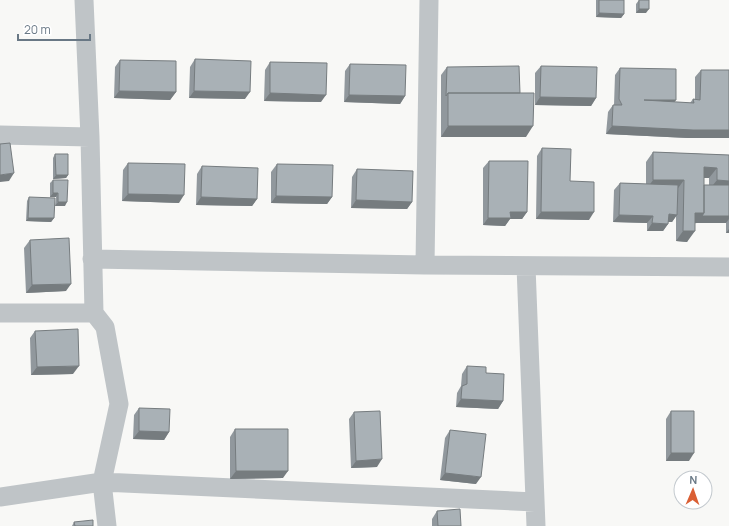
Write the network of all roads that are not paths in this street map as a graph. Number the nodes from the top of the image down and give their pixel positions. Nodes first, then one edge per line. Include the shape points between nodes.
1 (84, 0) edge
2 (430, 0) edge
3 (0, 134) edge
4 (90, 137) junction
5 (92, 259) junction
6 (425, 265) junction
7 (526, 266) junction
8 (729, 267) edge
9 (0, 313) edge
10 (94, 313) junction
11 (102, 482) junction
12 (0, 497) edge
13 (535, 502) junction
14 (107, 526) edge
15 (536, 526) edge

1 - 4 street
2 - 6 street
3 - 4 street
4 - 5 street
5 - 6 street
5 - 10 street
6 - 7 street
7 - 8 street
7 - 13 street
9 - 10 street
10 - 11 street via 105,327 119,404
11 - 12 street
11 - 13 street
11 - 14 street
13 - 15 street

